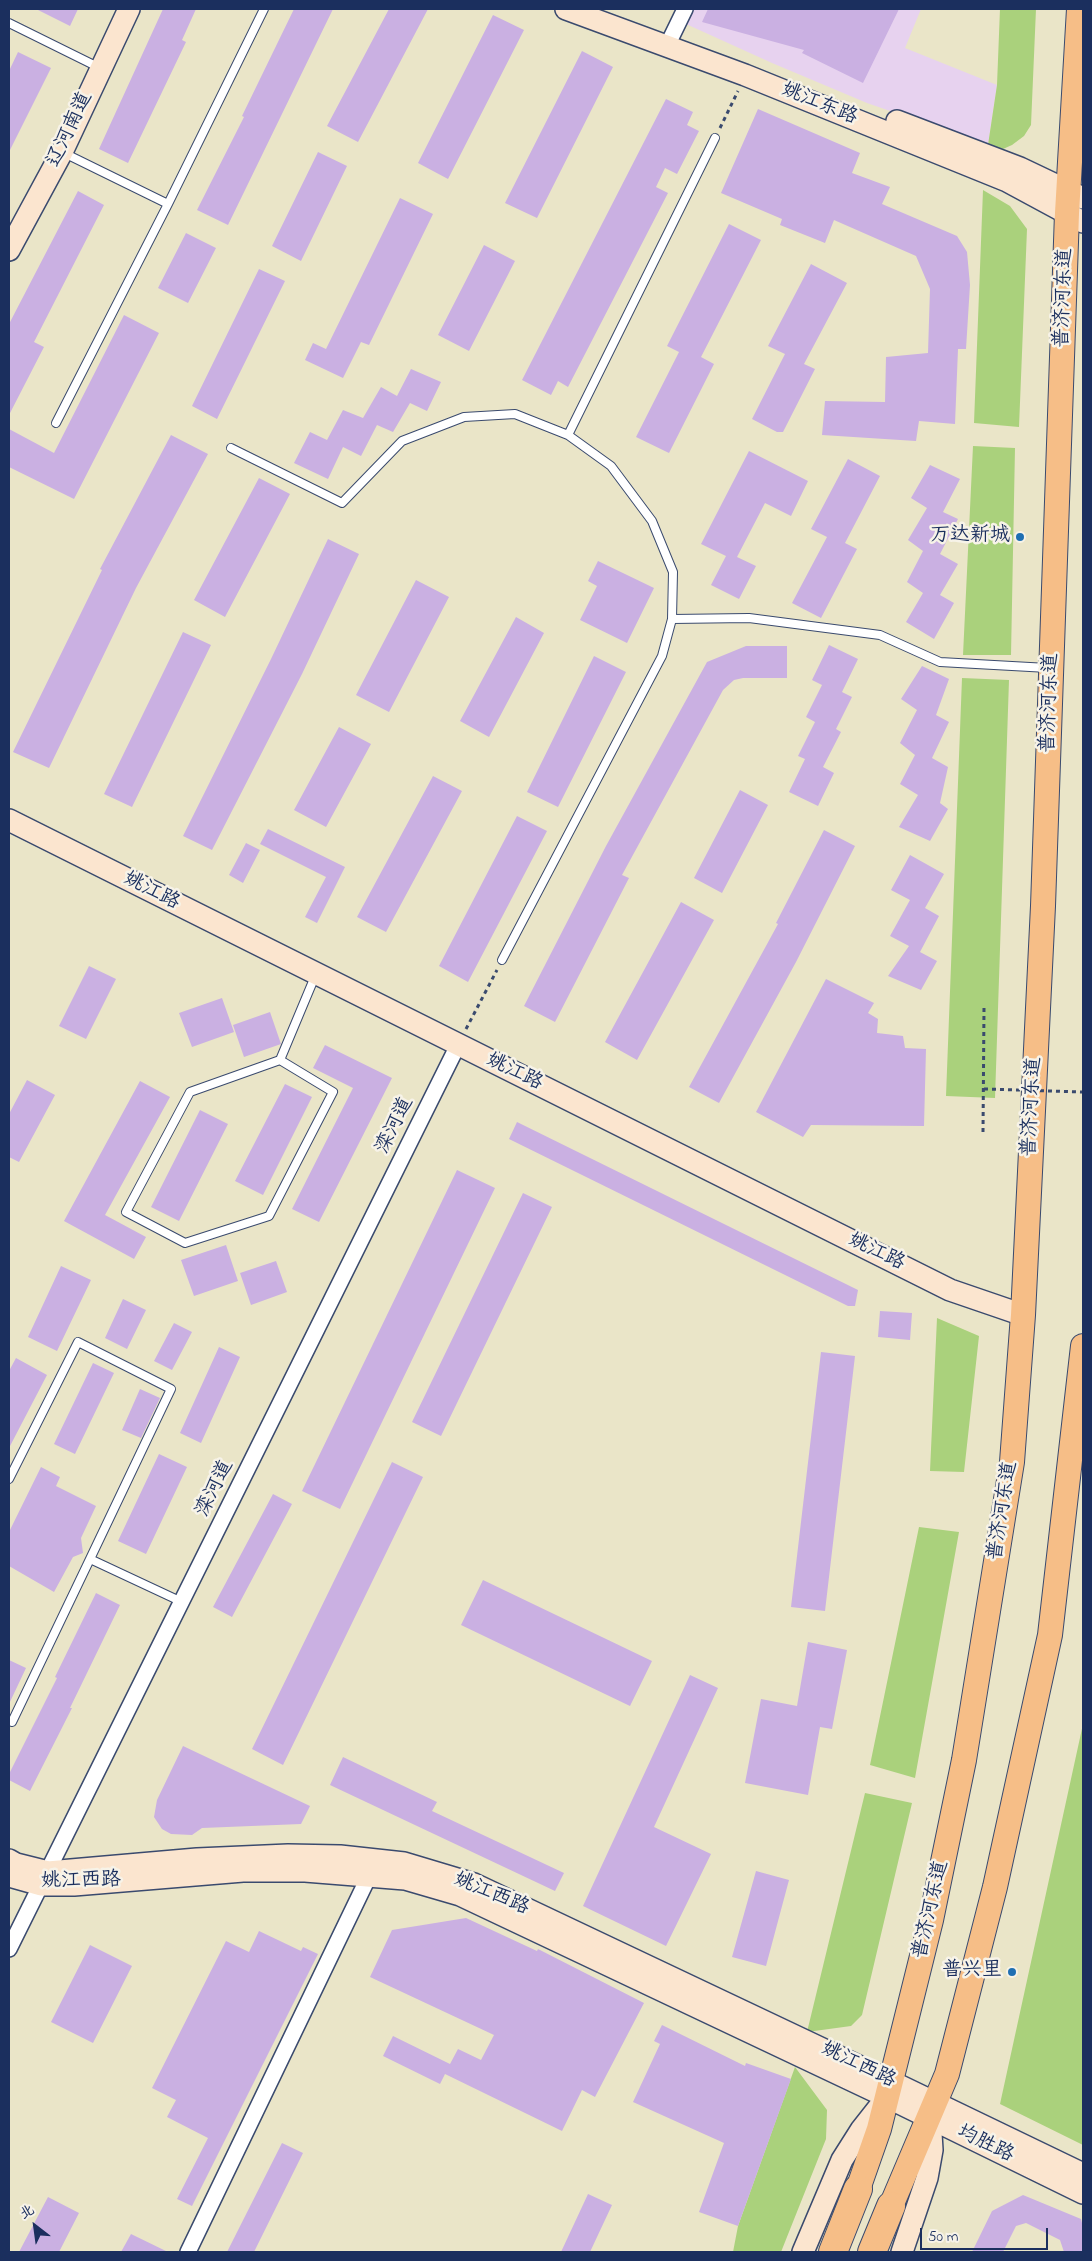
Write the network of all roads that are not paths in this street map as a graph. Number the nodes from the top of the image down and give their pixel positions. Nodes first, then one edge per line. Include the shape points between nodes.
1 (129, 9) edge
2 (264, 9) edge
3 (566, 9) edge
4 (605, 9) edge
5 (685, 9) edge
6 (1079, 9) edge
7 (9, 23) edge
8 (670, 40) junction
9 (100, 68) junction
10 (715, 138) road end
11 (62, 152) junction
12 (168, 204) junction
13 (1076, 206) edge
14 (9, 250) edge
15 (56, 423) dead end
16 (568, 435) junction
17 (231, 448) dead end
18 (672, 619) junction
19 (1052, 669) junction
20 (9, 820) edge
21 (502, 960) road end
22 (316, 974) junction
23 (458, 1045) junction
24 (280, 1060) junction
25 (1023, 1315) junction
26 (1083, 1346) edge
27 (1079, 1409) edge
28 (9, 1479) edge
29 (90, 1559) junction
30 (182, 1602) junction
31 (9, 1721) edge
32 (9, 1860) edge
33 (9, 1876) edge
34 (369, 1876) junction
35 (44, 1879) junction
36 (9, 1949) edge
37 (889, 2089) junction
38 (933, 2111) junction
39 (1083, 2174) edge
40 (858, 2189) joint
41 (1083, 2192) edge
42 (891, 2206) joint
43 (188, 2252) edge
44 (803, 2252) edge
45 (833, 2252) edge
46 (872, 2252) edge
47 (902, 2252) edge

1 - 9 street, 辽河南道
2 - 12 lane
3 - 8 street, 姚江东路
4 - 8 street, 姚江东路
5 - 8 street
6 - 13 main road, 普济河东道
7 - 9 lane
8 - 13 street, 姚江东路 via 745,75
8 - 13 street, 姚江东路 via 1020,168
9 - 11 street, 辽河南道
10 - 16 lane
11 - 12 lane
11 - 14 street, 辽河南道
12 - 15 lane
13 - 19 main road, 普济河东道
16 - 17 lane via 515,414 464,417 402,441 342,503
16 - 18 lane via 611,466 652,521 673,572
18 - 19 lane via 748,618 880,635 940,662
18 - 21 lane via 662,656
19 - 25 main road, 普济河东道
20 - 22 street, 姚江路
22 - 23 street, 姚江路
22 - 24 lane
23 - 25 street, 姚江路 via 950,1290
23 - 30 street, 滦河道
24 - 24 lane via 190,1092 126,1212 185,1243 269,1216 333,1092
25 - 37 main road, 普济河东道 via 1012,1462 964,1760 931,1920
26 - 27 main road
27 - 38 main road via 1050,1635 954,2052
28 - 29 lane via 78,1342 171,1389
29 - 30 lane
29 - 31 lane via 12,1722
30 - 35 street, 滦河道
32 - 35 street, 姚江西路
33 - 35 street, 姚江西路
34 - 35 street, 姚江西路 via 243,1871 74,1885
34 - 37 street, 姚江西路 via 405,1879 460,1895
34 - 43 street
35 - 36 street, 滦河道
35 - 37 street, 姚江西路 via 197,1859 340,1856 404,1863 474,1884
37 - 38 street, 均胜路
37 - 40 main road, 普济河东道 via 870,2159
37 - 44 street via 842,2160
38 - 39 street, 均胜路
38 - 41 street, 均胜路
38 - 42 main road
38 - 47 street via 927,2178
40 - 45 highway
42 - 46 highway

